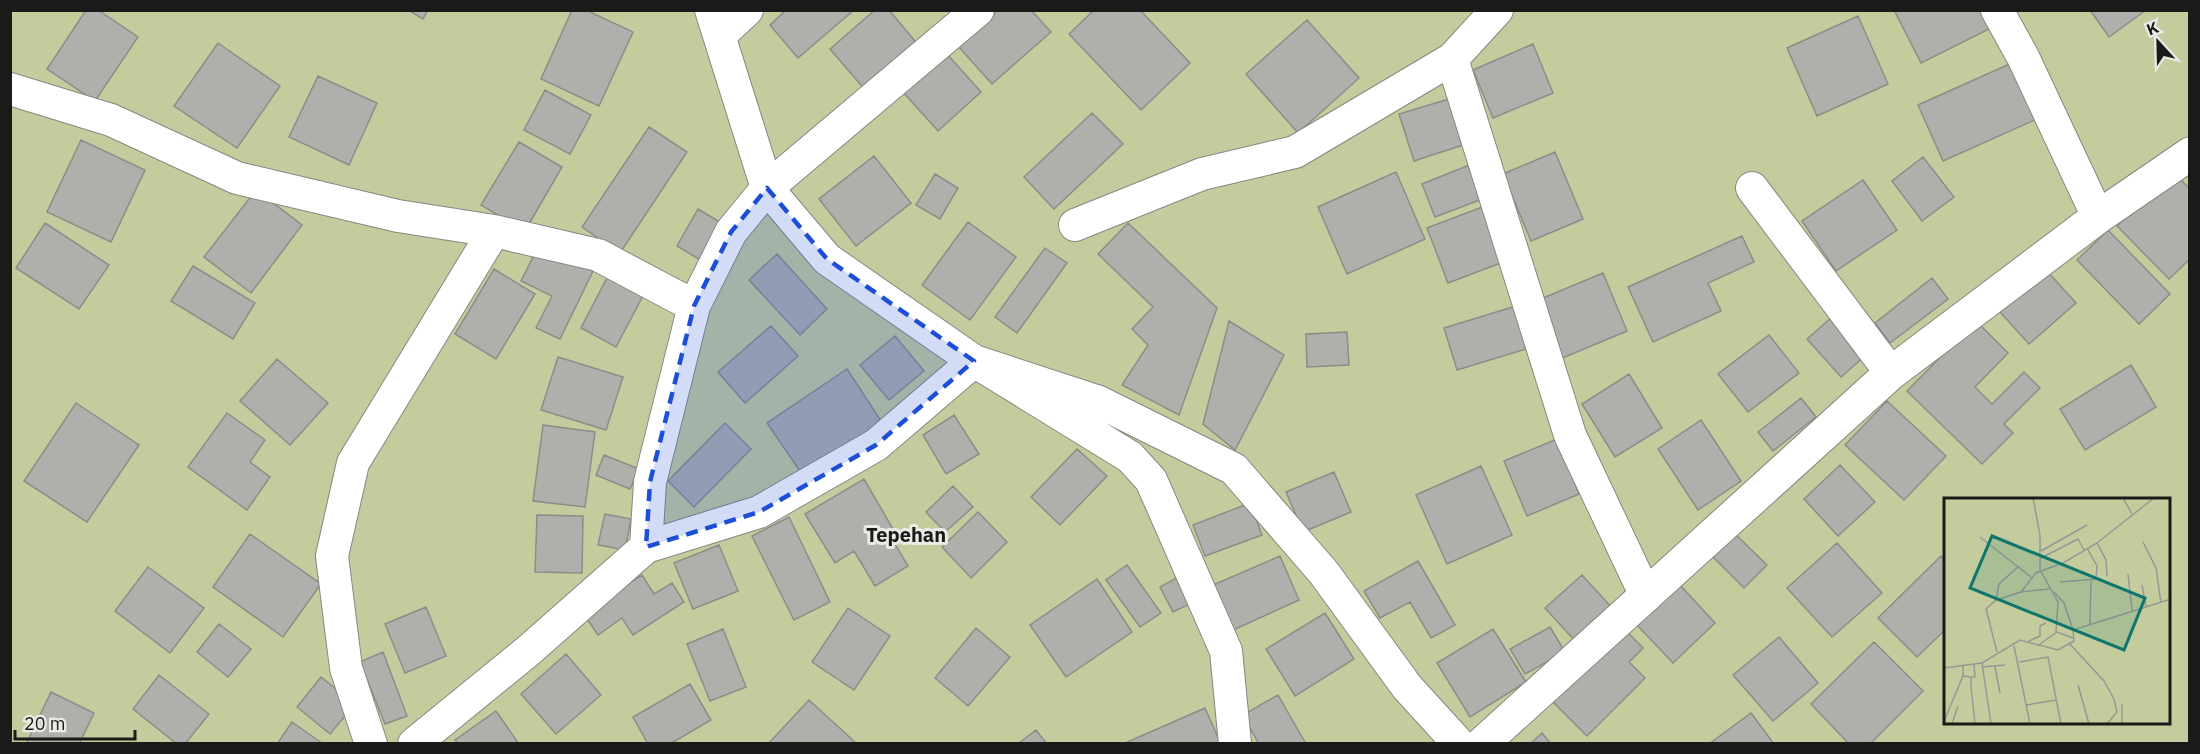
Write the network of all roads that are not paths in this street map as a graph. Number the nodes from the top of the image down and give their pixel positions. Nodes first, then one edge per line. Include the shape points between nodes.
1 (747, 10) edge
2 (978, 10) edge
3 (1497, 10) edge
4 (1997, 10) edge
5 (715, 23) edge
6 (1452, 59) junction
7 (10, 89) edge
8 (2190, 154) edge
9 (767, 188) junction
10 (1752, 188) dead end
11 (2098, 217) junction
12 (1075, 225) dead end
13 (494, 231) junction
14 (694, 306) junction
15 (974, 361) junction
16 (1891, 373) junction
17 (646, 547) junction
18 (1646, 596) junction
19 (371, 744) edge
20 (414, 744) edge
21 (1235, 744) edge
22 (1459, 744) edge
23 (1482, 744) edge

1 - 5 street
2 - 9 street
3 - 6 street
4 - 11 street
5 - 9 street
6 - 12 street via 1295,152 1202,174
6 - 18 street via 1570,435
7 - 13 street via 111,120 237,178 398,216
8 - 11 street
9 - 14 street via 731,232
9 - 15 street via 827,259
10 - 16 street
11 - 16 street
13 - 14 street via 598,255
13 - 19 street via 353,463 332,556 346,668
14 - 17 street via 651,482
15 - 17 street via 876,445 759,512
15 - 21 street via 1130,457 1151,480 1226,651
15 - 22 street via 1099,402 1234,469 1323,573 1407,687
16 - 18 street
17 - 20 street
18 - 23 street

